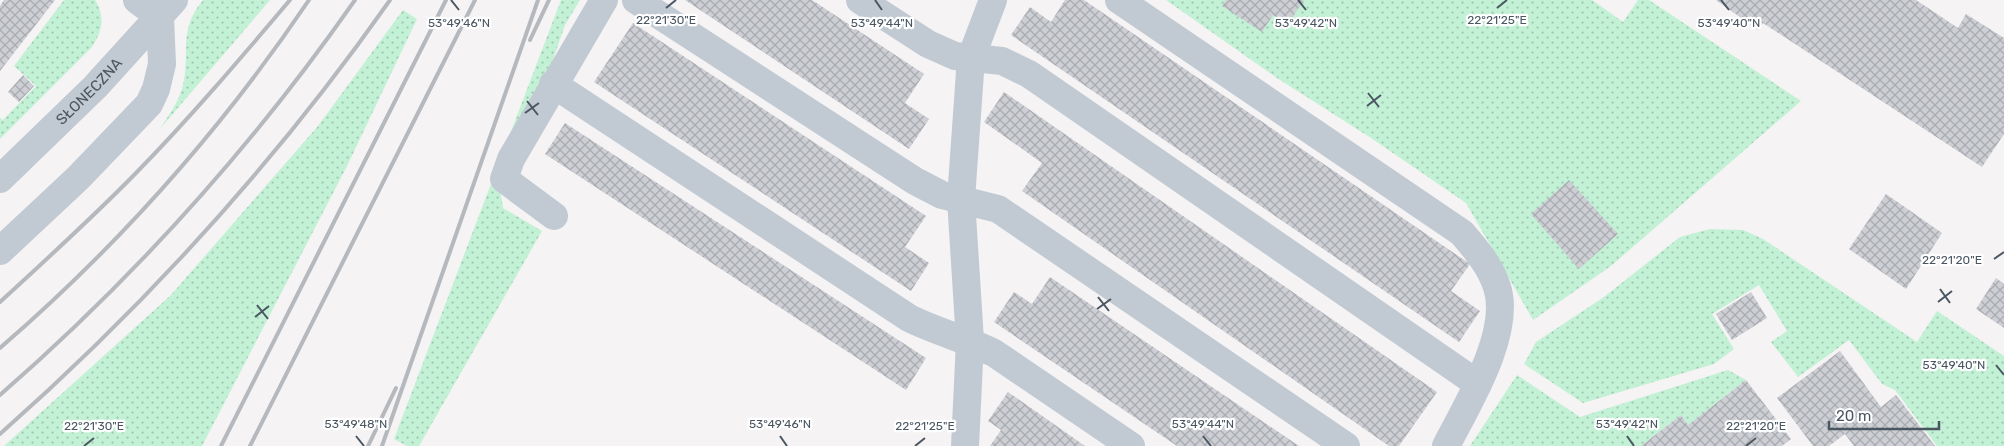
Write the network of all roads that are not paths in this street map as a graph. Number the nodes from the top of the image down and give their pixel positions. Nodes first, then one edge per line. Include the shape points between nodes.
1 (137, 0) edge
2 (604, 0) edge
3 (636, 0) edge
4 (860, 0) edge
5 (993, 0) edge
6 (1120, 0) edge
7 (167, 8) edge
8 (971, 58) junction
9 (553, 84) junction
10 (0, 179) edge
11 (961, 199) junction
12 (554, 216) dead end
13 (0, 251) edge
14 (970, 341) junction
15 (1478, 384) junction
16 (965, 446) edge
17 (1132, 446) edge
18 (1346, 446) edge
19 (1446, 446) edge

1 - 7 street
2 - 9 street
3 - 11 street via 915,180 942,195
4 - 8 street via 928,44 955,56
5 - 8 street
6 - 15 street via 1462,233 1485,260 1498,289 1499,322 1492,353
7 - 10 street, SŁONECZNA via 95,87
7 - 13 street via 159,81 149,104 78,178
8 - 11 street
8 - 15 street via 1002,61 1029,74
9 - 12 street via 511,159 504,178
9 - 14 street via 909,318
11 - 14 street
11 - 18 street via 998,209
14 - 16 street
14 - 17 street via 994,353
15 - 19 street

